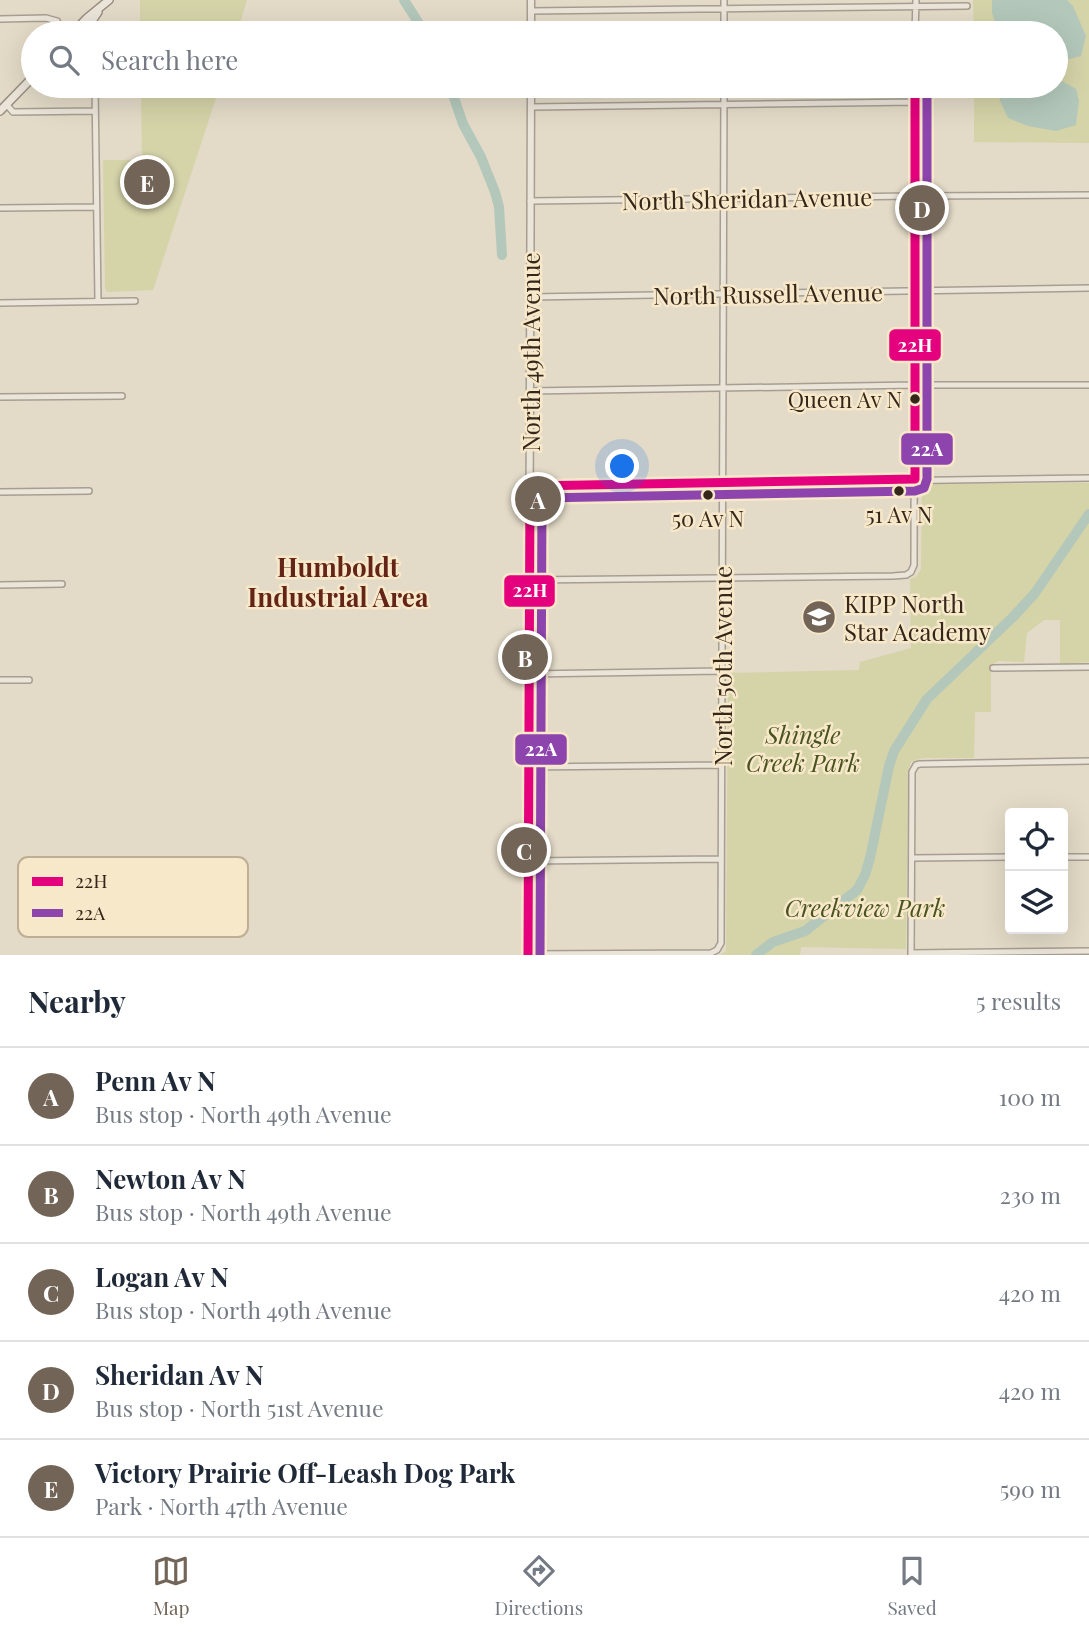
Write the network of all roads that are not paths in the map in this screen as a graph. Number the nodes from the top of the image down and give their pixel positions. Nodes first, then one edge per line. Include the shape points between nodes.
1 (531, 0) edge
2 (724, 0) edge
3 (107, 2) edge
4 (916, 4) edge
5 (967, 6) dead end
6 (724, 9) junction
7 (531, 11) junction
8 (0, 19) edge
9 (57, 21) dead end
10 (84, 21) edge
11 (95, 21) edge
12 (531, 21) edge
13 (724, 21) edge
14 (21, 89) edge
15 (95, 98) edge
16 (531, 98) edge
17 (724, 98) edge
18 (915, 98) edge
19 (915, 102) junction
20 (7, 104) junction
21 (724, 104) junction
22 (531, 107) junction
23 (0, 111) edge
24 (95, 111) junction
25 (1089, 195) edge
26 (915, 197) junction
27 (724, 198) junction
28 (530, 201) junction
29 (96, 207) junction
30 (0, 208) edge
31 (1089, 288) edge
32 (915, 292) junction
33 (724, 294) junction
34 (530, 297) junction
35 (135, 301) dead end
36 (98, 302) junction
37 (0, 303) edge
38 (915, 385) junction
39 (1089, 385) edge
40 (723, 388) junction
41 (530, 391) junction
42 (122, 396) dead end
43 (0, 397) edge
44 (1089, 478) edge
45 (915, 480) junction
46 (723, 483) junction
47 (530, 486) junction
48 (89, 491) dead end
49 (0, 492) edge
50 (722, 578) junction
51 (530, 580) junction
52 (62, 584) dead end
53 (0, 585) edge
54 (1089, 667) edge
55 (993, 668) dead end
56 (721, 671) junction
57 (529, 674) junction
58 (0, 680) edge
59 (29, 680) dead end
60 (1089, 761) edge
61 (721, 765) junction
62 (528, 767) junction
63 (1068, 857) edge
64 (1089, 857) edge
65 (912, 858) junction
66 (1005, 858) edge
67 (720, 859) junction
68 (528, 861) junction
69 (1089, 951) edge
70 (911, 954) edge
71 (528, 955) edge

1 - 7 street
2 - 6 street
3 - 10 main road
3 - 11 main road
4 - 5 street
4 - 6 street
6 - 7 street
6 - 13 street
7 - 12 street
8 - 9 street
14 - 20 main road
15 - 24 street
16 - 22 street, North 49th Avenue
17 - 21 street, North 50th Avenue
18 - 19 street
19 - 21 street
19 - 26 street
20 - 23 main road
20 - 24 street via 13,112
21 - 22 street
21 - 27 street, North 50th Avenue
22 - 28 street, North 49th Avenue
24 - 29 street
25 - 26 street, North Sheridan Avenue
26 - 27 street, North Sheridan Avenue
26 - 32 street
27 - 28 street, North Sheridan Avenue
27 - 33 street, North 50th Avenue
28 - 34 street, North 49th Avenue
29 - 30 street
29 - 36 street
31 - 32 street, North Russell Avenue
32 - 33 street, North Russell Avenue
32 - 38 street
33 - 34 street, North Russell Avenue
33 - 40 street, North 50th Avenue
34 - 41 street, North 49th Avenue
35 - 36 street
36 - 37 street
38 - 39 street
38 - 40 street
38 - 45 street
40 - 41 street
40 - 46 street, North 50th Avenue
41 - 47 street, North 49th Avenue
42 - 43 street
44 - 45 street
45 - 46 street
45 - 50 street via 914,565 906,575
46 - 47 street
46 - 50 street, North 50th Avenue
47 - 51 street, North 49th Avenue
48 - 49 street
50 - 51 street
50 - 56 street, North 50th Avenue
51 - 57 street, North 49th Avenue
52 - 53 street
54 - 55 street
56 - 57 street
56 - 61 street, North 50th Avenue
57 - 62 street, North 49th Avenue
58 - 59 street
60 - 65 street via 920,764 912,777
61 - 62 street
61 - 67 street, North 50th Avenue
62 - 68 street, North 49th Avenue
63 - 64 street
65 - 66 street
65 - 70 street
67 - 68 street
67 - 71 street, North 50th Avenue via 721,943 717,950
68 - 71 street, North 49th Avenue
69 - 70 street

